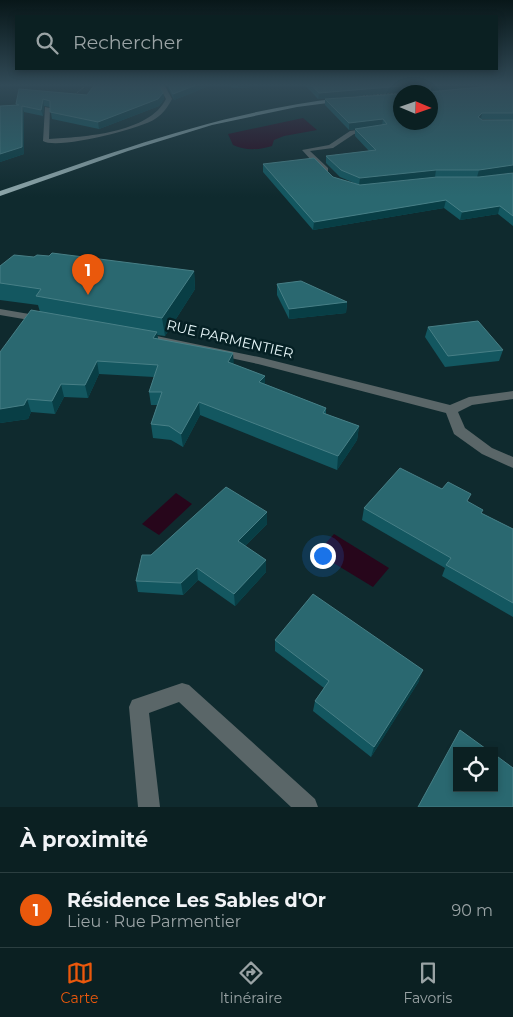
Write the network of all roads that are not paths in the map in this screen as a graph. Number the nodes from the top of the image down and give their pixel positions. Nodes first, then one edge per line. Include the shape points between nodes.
1 (46, 122) edge
2 (143, 122) edge
3 (214, 122) edge
4 (382, 129) edge
5 (330, 175) edge
6 (0, 194) edge
7 (0, 312) edge
8 (48, 320) edge
9 (125, 333) edge
10 (513, 394) edge
11 (451, 410) junction
12 (513, 463) edge
13 (149, 807) edge
14 (307, 807) edge

1 - 2 street via 46,142 89,138
3 - 6 main road
4 - 5 street via 352,132 331,147 305,150
7 - 8 street
9 - 11 street, RUE PARMENTIER via 244,355
10 - 11 street via 469,401
11 - 12 street via 459,431 487,451
13 - 14 street via 139,707 182,692

